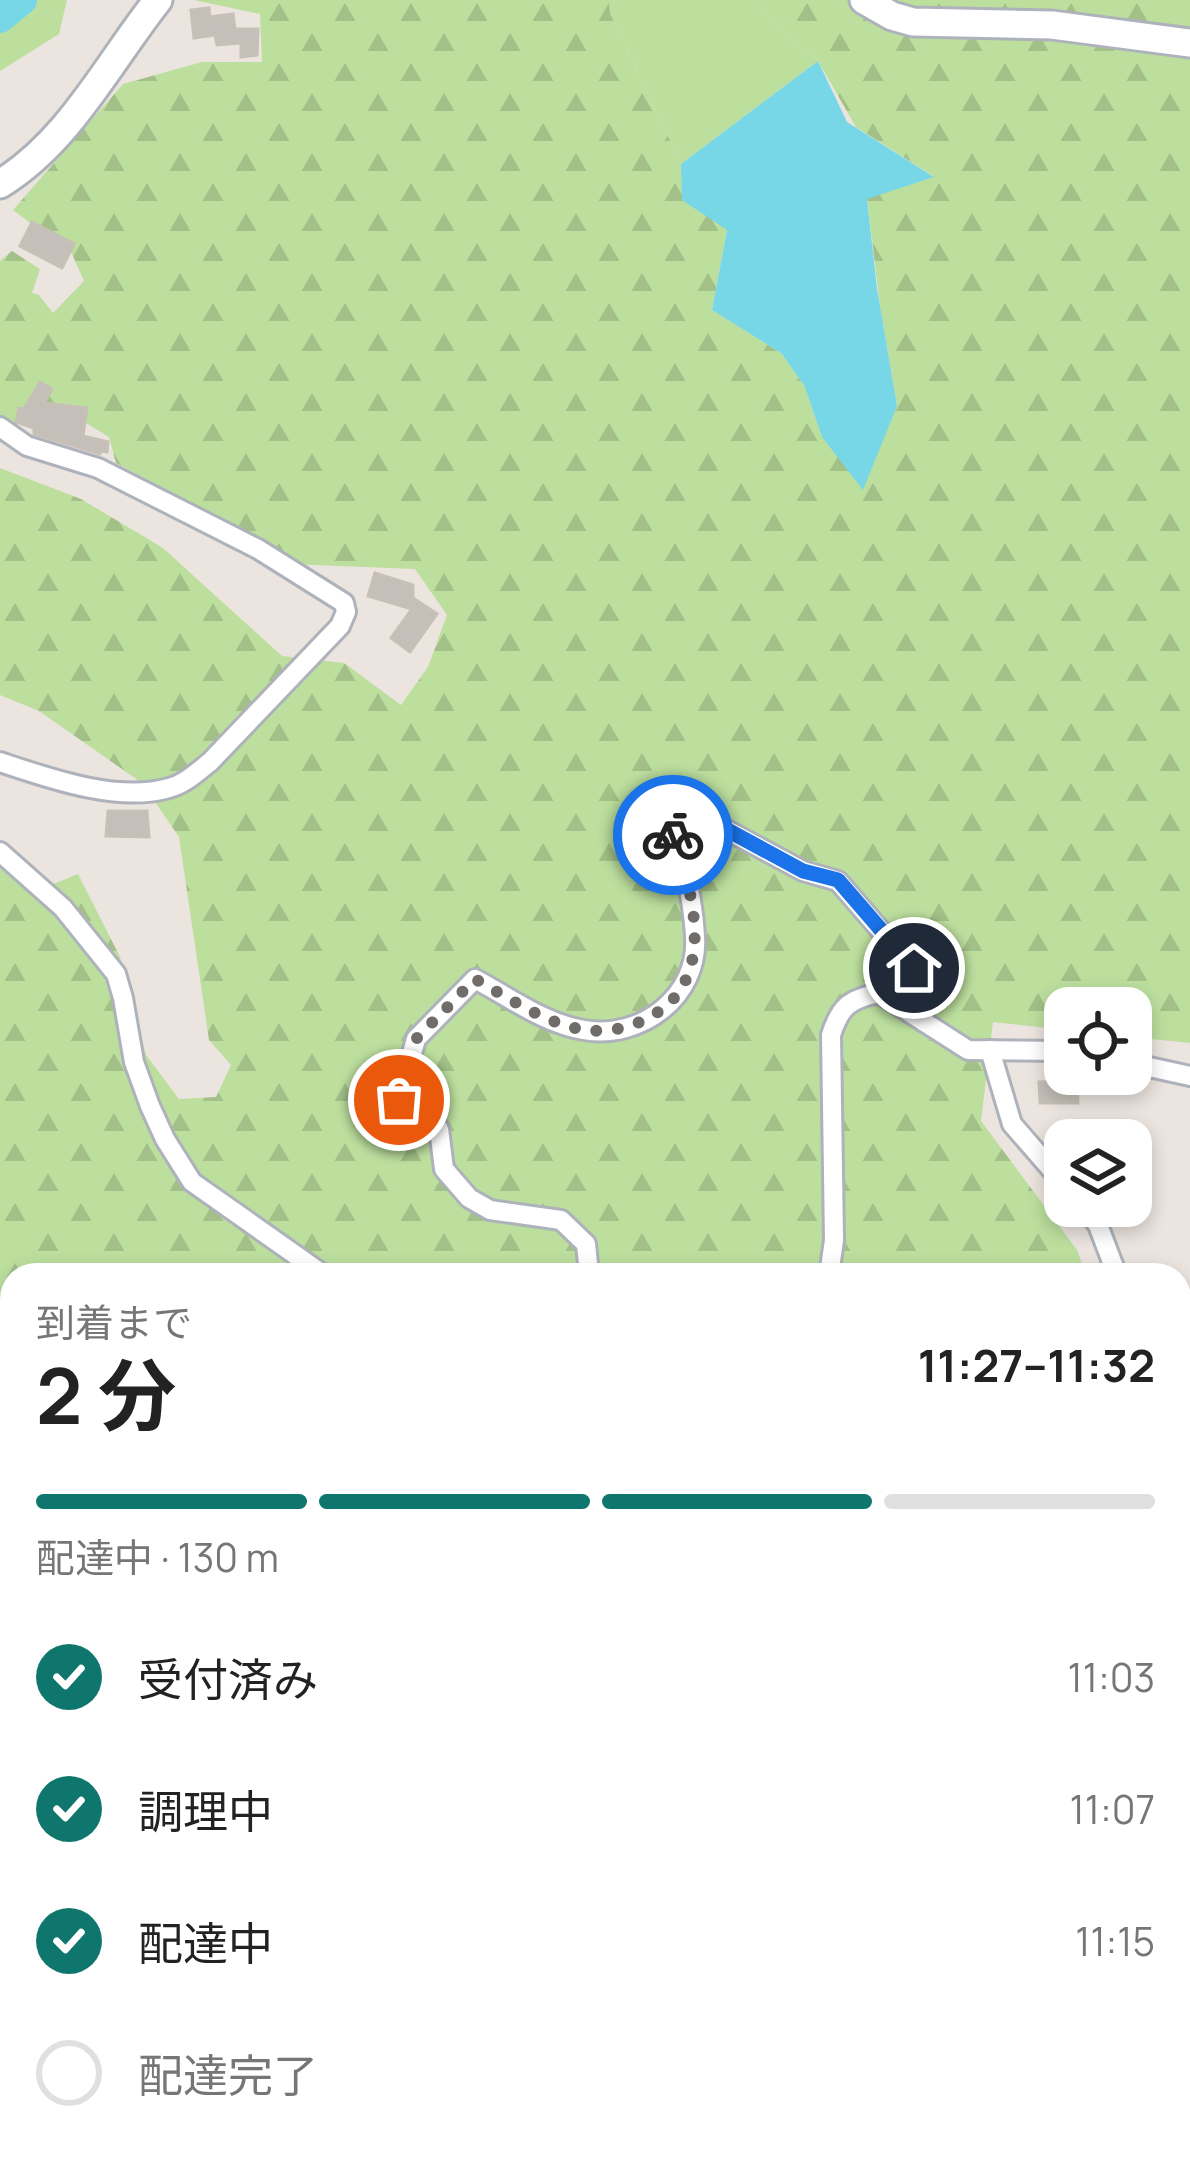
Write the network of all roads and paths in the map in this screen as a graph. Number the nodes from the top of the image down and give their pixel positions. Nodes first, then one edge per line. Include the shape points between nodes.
1 (864, 0) edge
2 (156, 1) edge
3 (1190, 43) edge
4 (0, 184) edge
5 (0, 427) edge
6 (0, 762) edge
7 (0, 852) edge
8 (924, 1022) junction
9 (990, 1050) junction
10 (1044, 1051) edge
11 (1152, 1068) edge
12 (1190, 1076) edge
13 (1044, 1161) edge
14 (1099, 1227) edge
15 (307, 1263) edge
16 (588, 1263) edge
17 (831, 1263) edge
18 (1112, 1263) edge

1 - 3 street via 914,22 1052,25
2 - 4 street via 69,122
5 - 6 street via 258,549 344,603 346,612 185,782 122,792
7 - 15 street via 63,908 116,974 150,1106 192,1182
8 - 9 street via 968,1050
8 - 16 street via 914,968 838,880 803,871 680,808 670,829 686,870 696,940 680,995 637,1024 584,1030 475,979 416,1039 399,1100 401,1114 439,1129 444,1169 469,1198 490,1210 561,1220 586,1244
8 - 17 street via 879,993 855,998 837,1016 830,1035
9 - 10 street
9 - 13 street via 1012,1124
11 - 12 street
14 - 18 street

